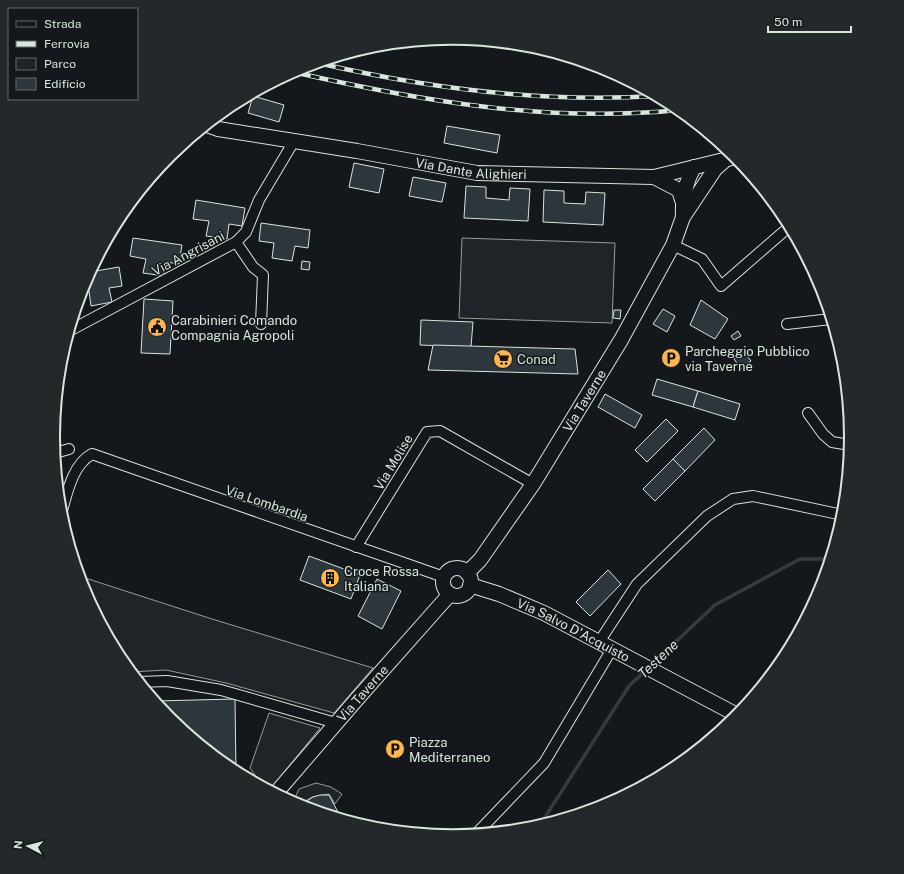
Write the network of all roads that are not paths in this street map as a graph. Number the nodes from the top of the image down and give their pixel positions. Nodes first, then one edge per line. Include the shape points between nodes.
1 (212, 127) edge
2 (294, 141) junction
3 (728, 159) edge
4 (729, 160) edge
5 (694, 167) junction
6 (654, 177) junction
7 (697, 197) junction
8 (682, 200) junction
9 (683, 216) junction
10 (785, 230) edge
11 (236, 242) junction
12 (673, 245) junction
13 (826, 320) edge
14 (262, 324) dead end
15 (787, 324) dead end
16 (76, 327) edge
17 (808, 413) dead end
18 (844, 443) edge
19 (69, 450) dead end
20 (61, 452) edge
21 (533, 484) junction
22 (66, 500) edge
23 (836, 514) edge
24 (356, 547) junction
25 (444, 577) junction
26 (469, 579) junction
27 (450, 594) junction
28 (599, 642) junction
29 (614, 650) junction
30 (146, 682) edge
31 (731, 712) edge
32 (336, 723) junction
33 (279, 789) edge
34 (482, 828) edge

1 - 2 street, Via Dante Alighieri
2 - 6 street, Via Dante Alighieri via 476,173
2 - 11 street, Via Angrisani via 259,200 246,232
3 - 5 street, Via Dante Alighieri
4 - 7 street, Via Taverne via 715,170
5 - 6 street, Via Dante Alighieri
5 - 7 street via 699,181
5 - 8 street, Via Taverne via 686,180
6 - 8 street via 679,190
7 - 9 street, Via Taverne
8 - 9 street, Via Taverne
9 - 12 street, Via Taverne
10 - 12 street via 720,286 702,259
11 - 14 street via 248,262 263,276
11 - 16 street, Via Angrisani
12 - 21 street, Via Taverne via 621,340
13 - 15 street
17 - 18 street via 832,442
19 - 20 street
21 - 24 street, Via Molise via 440,431 426,432
21 - 26 street, Via Taverne
22 - 24 street, Via Lombardia via 83,459 92,454
23 - 28 street via 753,496 733,499 707,516 637,584
24 - 25 street, Via Lombardia
25 - 26 street via 452,569 460,568
25 - 27 street via 443,585
26 - 27 street via 462,594
26 - 28 street, Via Salvo D'Acquisto via 544,613
27 - 32 street, Via Taverne
28 - 29 street, Via Salvo D'Acquisto
29 - 31 street, Via Salvo D'Acquisto
29 - 34 street via 544,763
30 - 32 street via 167,681 221,690
32 - 33 street, Via Taverne

